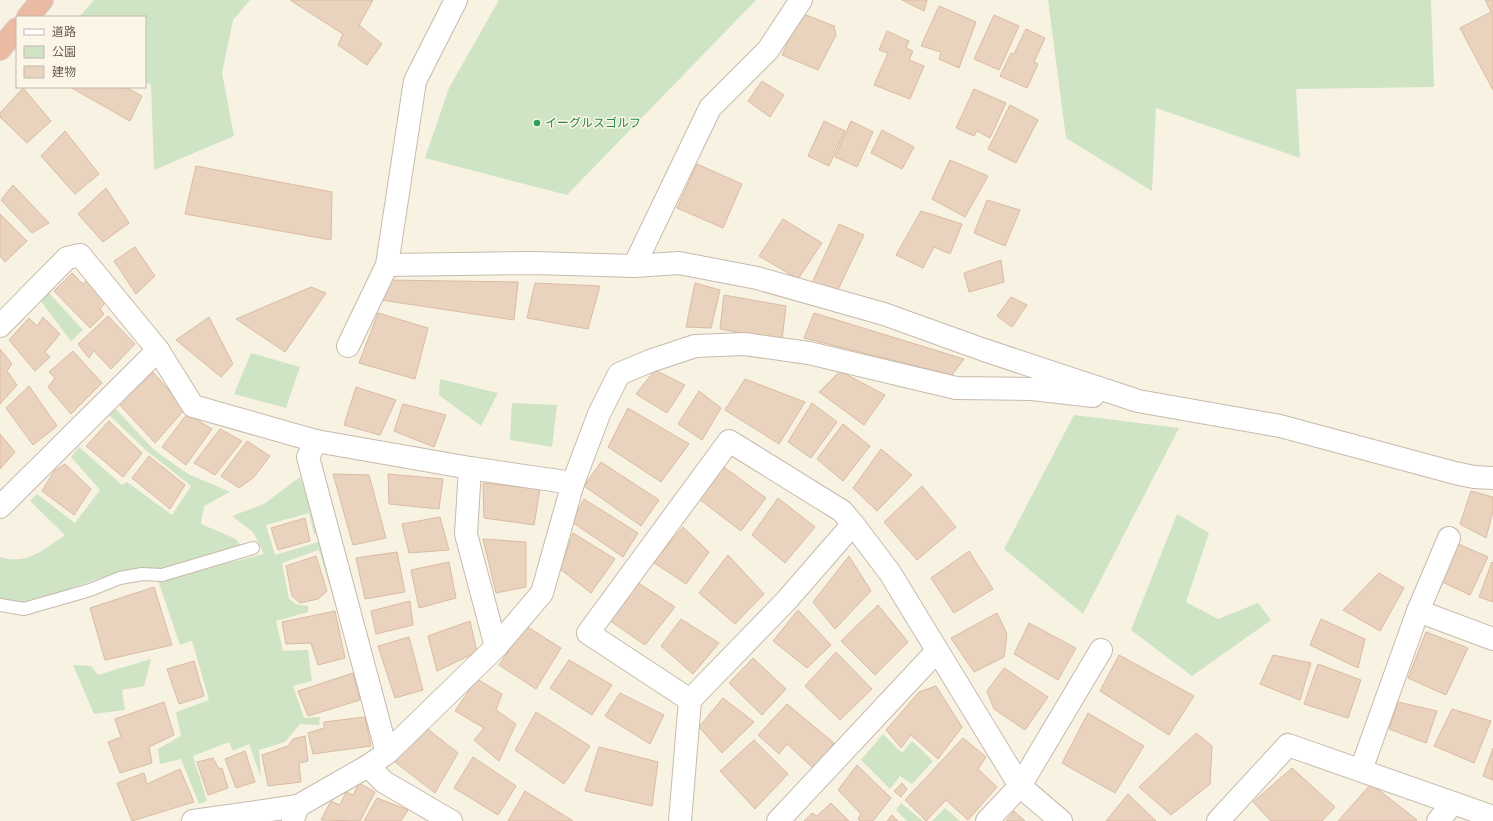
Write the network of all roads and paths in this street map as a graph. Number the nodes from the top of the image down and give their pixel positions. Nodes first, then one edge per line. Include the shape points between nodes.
1 (42, 0) edge
2 (456, 0) edge
3 (801, 0) edge
4 (29, 16) edge
5 (16, 30) edge
6 (0, 49) edge
7 (387, 265) junction
8 (634, 266) junction
9 (0, 326) edge
10 (348, 346) dead end
11 (158, 350) junction
12 (1138, 401) junction
13 (307, 455) junction
14 (470, 468) junction
15 (1493, 478) edge
16 (573, 482) junction
17 (0, 506) edge
18 (853, 524) junction
19 (1449, 538) dead end
20 (253, 548) dead end
21 (0, 605) edge
22 (1418, 611) junction
23 (1493, 639) edge
24 (496, 647) junction
25 (1101, 650) dead end
26 (937, 651) junction
27 (690, 700) junction
28 (387, 753) junction
29 (368, 766) junction
30 (1361, 770) junction
31 (1020, 786) junction
32 (1453, 803) junction
33 (295, 814) edge
34 (1493, 817) edge
35 (193, 821) edge
36 (451, 821) edge
37 (680, 821) edge
38 (778, 821) edge
39 (987, 821) edge
40 (1061, 821) edge
41 (1218, 821) edge
42 (1438, 821) edge

1 - 4 highway
2 - 7 street via 416,81
3 - 8 street via 768,50 710,108
5 - 6 highway
7 - 8 street via 534,263
7 - 10 street
8 - 12 street via 679,263 757,278 884,314
9 - 11 street via 67,258 80,255
11 - 13 street via 193,406
11 - 17 street
12 - 15 street via 1280,426 1455,474
12 - 16 street via 1032,389 956,388 809,354 744,344 695,346 619,374 599,414
13 - 14 street
13 - 28 street
14 - 16 street
14 - 24 street via 466,534
16 - 24 street via 542,593
18 - 26 street via 890,573
18 - 27 street via 786,601
18 - 27 street via 842,512 729,441 588,633
19 - 22 street
20 - 21 lane via 162,575 142,574 120,578 90,590 24,609
22 - 23 street
22 - 30 street
24 - 28 street
25 - 31 street
26 - 31 street
26 - 38 street
27 - 37 street
28 - 29 street
29 - 33 street
29 - 36 street via 384,782
30 - 32 street
30 - 41 street via 1288,745
31 - 39 street
31 - 40 street
32 - 34 street
32 - 42 street
33 - 35 street

